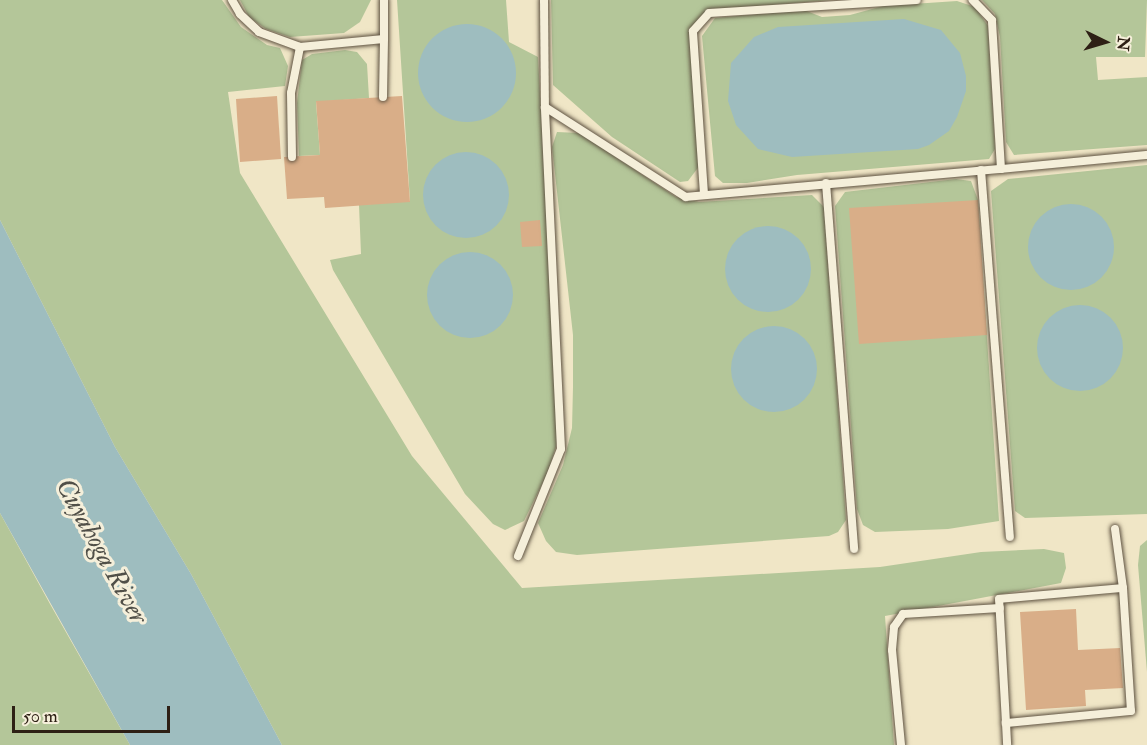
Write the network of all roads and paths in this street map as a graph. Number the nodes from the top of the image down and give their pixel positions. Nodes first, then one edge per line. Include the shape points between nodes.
1 (232, 0) edge
2 (384, 0) edge
3 (544, 0) edge
4 (917, 0) edge
5 (973, 0) edge
6 (384, 39) junction
7 (300, 47) junction
8 (383, 97) dead end
9 (545, 107) junction
10 (1147, 155) edge
11 (292, 157) dead end
12 (1000, 169) junction
13 (981, 171) junction
14 (826, 183) junction
15 (704, 194) junction
16 (1115, 529) dead end
17 (1010, 537) dead end
18 (854, 549) dead end
19 (518, 556) dead end
20 (1123, 588) junction
21 (1000, 608) junction
22 (1006, 723) junction
23 (901, 745) edge
24 (1007, 745) edge

1 - 7 lane via 259,32
2 - 6 lane
3 - 9 lane
4 - 15 lane via 709,14 693,31
5 - 12 lane via 992,20
6 - 7 lane
6 - 8 lane
7 - 11 lane via 291,93
9 - 15 lane via 686,196
9 - 19 lane via 561,449
10 - 12 lane
12 - 13 lane
13 - 14 lane
13 - 17 lane
14 - 15 lane
14 - 18 lane
16 - 20 lane
20 - 21 lane via 999,599
20 - 22 lane via 1131,711
21 - 22 lane
21 - 23 lane via 903,614 894,627 892,650
22 - 24 lane

